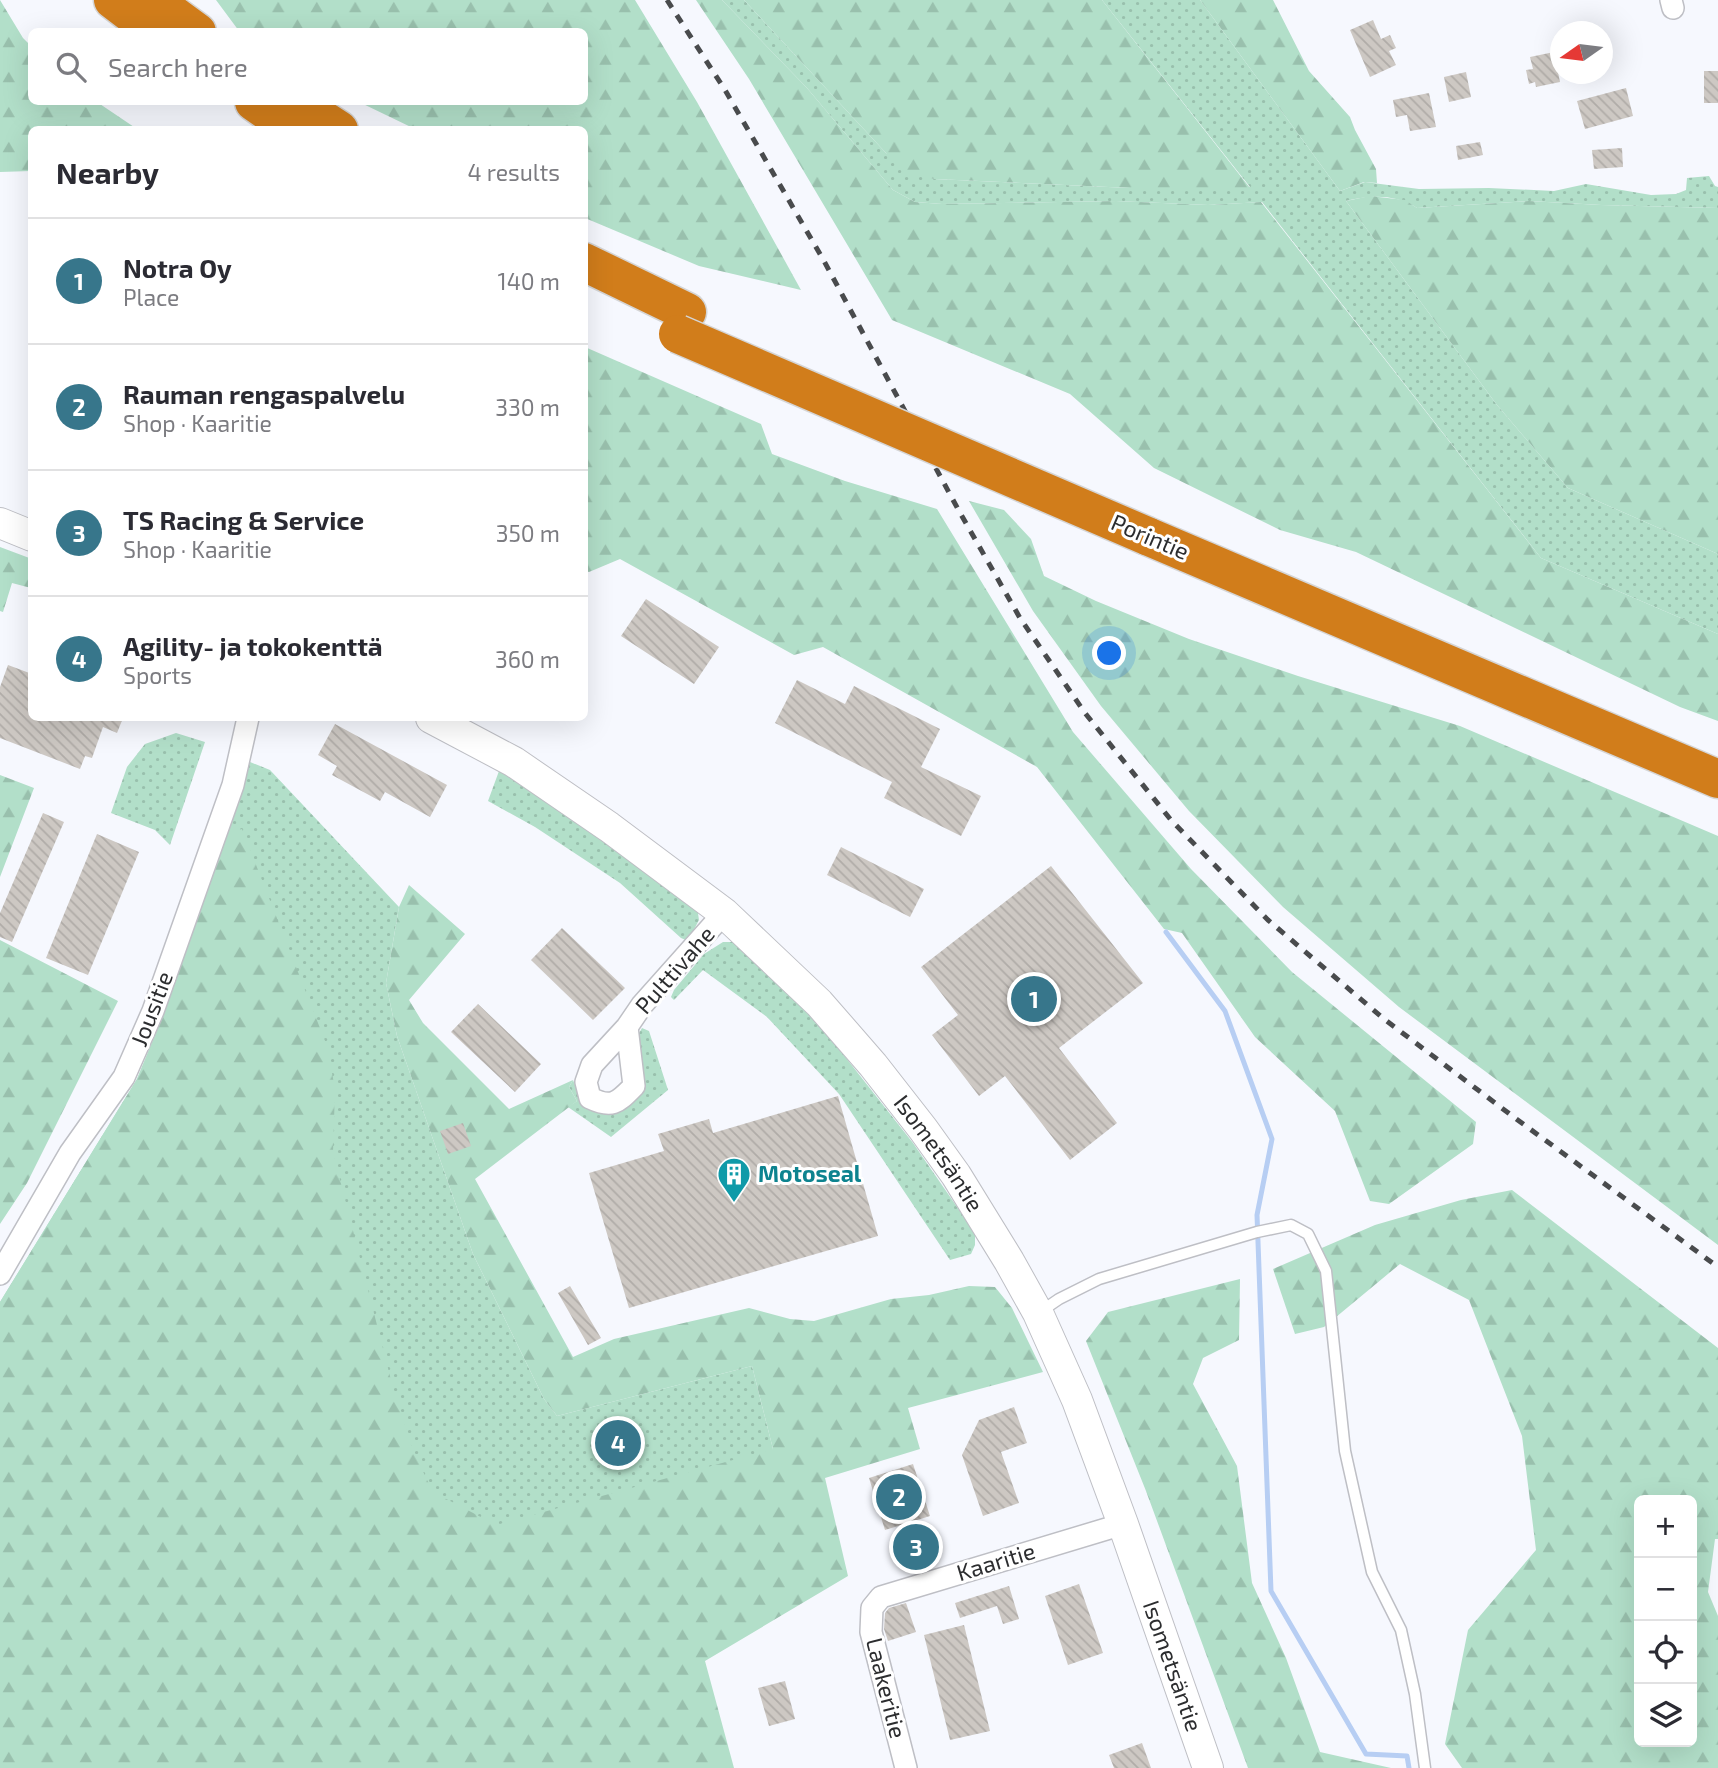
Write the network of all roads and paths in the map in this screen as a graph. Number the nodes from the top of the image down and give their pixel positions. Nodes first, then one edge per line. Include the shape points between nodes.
1 (113, 0) edge
2 (153, 0) edge
3 (150, 28) edge
4 (192, 28) edge
5 (258, 105) edge
6 (301, 105) edge
7 (288, 126) edge
8 (333, 126) edge
9 (588, 264) edge
10 (588, 290) edge
11 (682, 323) junction
12 (0, 523) edge
13 (1152, 524) junction
14 (28, 534) edge
15 (247, 721) edge
16 (437, 721) edge
17 (1718, 751) edge
18 (1718, 779) edge
19 (724, 914) junction
20 (628, 1027) dead end
21 (0, 1274) edge
22 (1038, 1313) junction
23 (1124, 1524) junction
24 (872, 1608) joint
25 (905, 1768) edge
26 (1208, 1768) edge
27 (1425, 1768) edge

1 - 3 highway
2 - 4 highway
5 - 7 highway
6 - 8 highway
9 - 11 highway, Porintie
10 - 11 highway, Porintie
11 - 13 highway, Porintie
12 - 14 main road
13 - 17 highway, Porintie
13 - 18 highway, Porintie
15 - 21 street, Jousitie via 233,785 153,1011 124,1077 71,1153
16 - 19 main road, Isometsäntie via 514,762
19 - 20 street, Pulttivahe via 642,1005
19 - 22 main road, Isometsäntie via 820,1003 881,1076 956,1175
22 - 23 main road, Isometsäntie
22 - 27 lane via 1099,1279 1257,1232 1291,1224 1308,1234 1326,1270 1345,1451 1372,1572 1401,1630
23 - 24 street, Kaaritie via 881,1597
23 - 26 main road, Isometsäntie
24 - 25 street, Laakeritie via 871,1632

